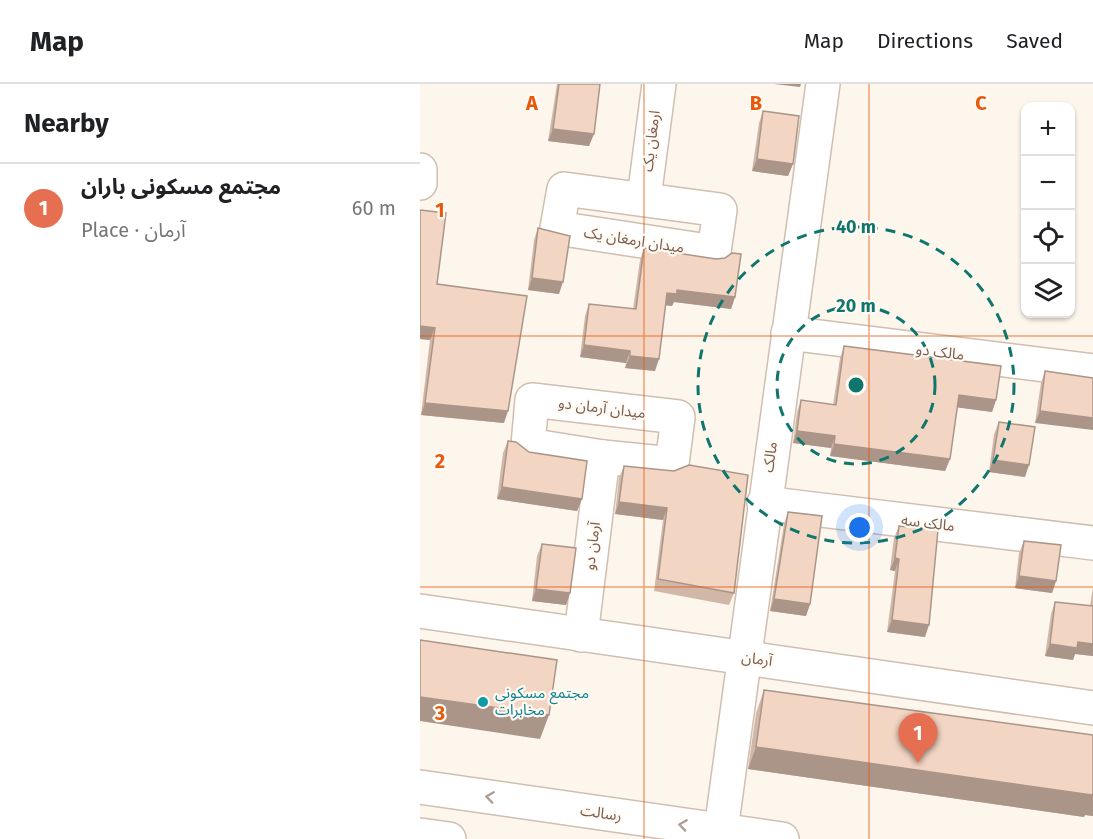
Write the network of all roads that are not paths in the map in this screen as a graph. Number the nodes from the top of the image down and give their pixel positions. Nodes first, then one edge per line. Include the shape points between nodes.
1 (659, 84) edge
2 (823, 84) edge
3 (420, 171) edge
4 (420, 183) edge
5 (644, 198) dead end
6 (788, 333) junction
7 (1093, 371) edge
8 (603, 457) dead end
9 (764, 503) junction
10 (1093, 543) edge
11 (420, 611) edge
12 (581, 635) junction
13 (743, 657) junction
14 (1093, 708) edge
15 (420, 788) edge
16 (721, 830) junction
17 (420, 835) edge
18 (449, 839) edge
19 (782, 839) edge

1 - 5 street, ارمغان یک
2 - 6 street, مالک
3 - 4 street
6 - 7 street, مالک دو
6 - 9 street, مالک
8 - 12 street, آرمان دو
9 - 10 street, مالک سه
9 - 13 street, مالک
11 - 12 street, آرمان
12 - 13 street, آرمان
13 - 14 street, آرمان
13 - 16 street, مالک
16 -> 15 street, رسالت
16 - 19 street, رسالت
17 - 18 street

